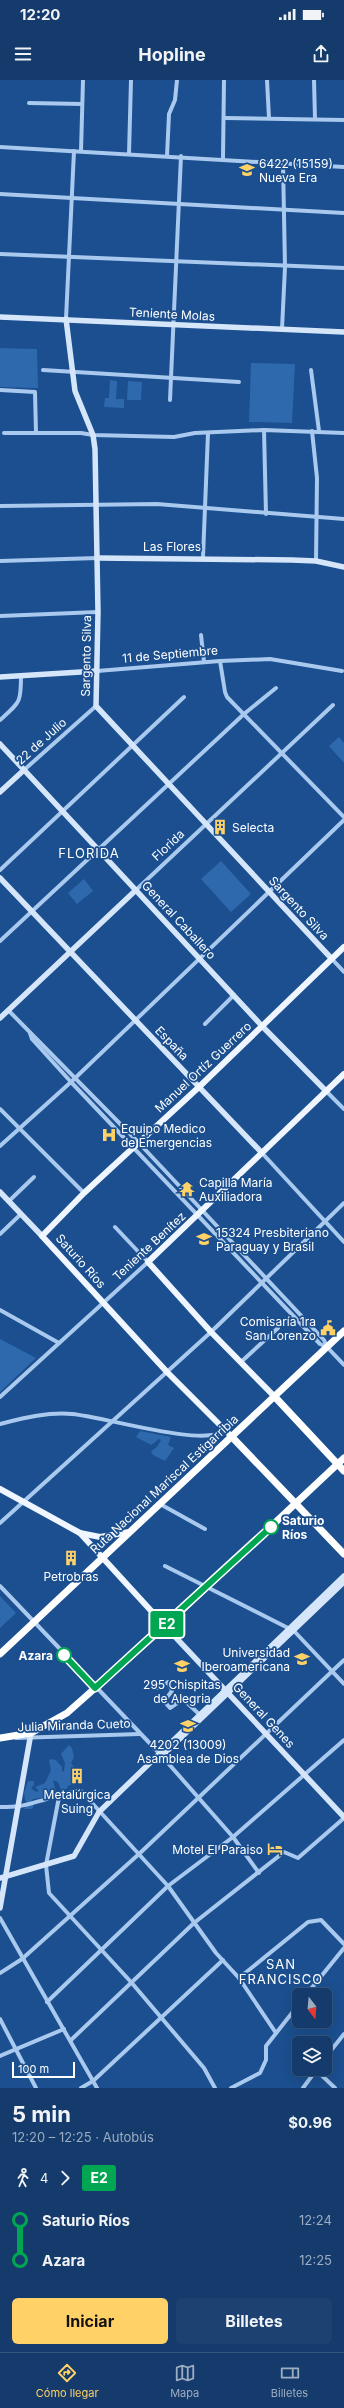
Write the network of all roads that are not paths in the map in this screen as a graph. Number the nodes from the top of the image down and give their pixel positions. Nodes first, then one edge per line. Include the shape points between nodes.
1 (83, 80) edge
2 (131, 80) edge
3 (177, 80) edge
4 (224, 80) edge
5 (267, 80) edge
6 (314, 80) edge
7 (29, 103) dead end
8 (82, 104) junction
9 (225, 118) junction
10 (269, 118) junction
11 (315, 119) junction
12 (344, 120) edge
13 (0, 146) edge
14 (74, 151) junction
15 (81, 151) junction
16 (129, 154) junction
17 (167, 156) junction
18 (182, 156) junction
19 (223, 158) junction
20 (283, 163) junction
21 (344, 167) edge
22 (0, 194) edge
23 (71, 197) junction
24 (180, 204) junction
25 (285, 210) junction
26 (344, 213) edge
27 (0, 254) edge
28 (68, 257) junction
29 (176, 261) junction
30 (285, 266) junction
31 (344, 268) edge
32 (0, 317) edge
33 (66, 320) junction
34 (174, 325) junction
35 (282, 329) junction
36 (344, 332) edge
37 (43, 370) dead end
38 (311, 370) dead end
39 (72, 373) junction
40 (171, 379) junction
41 (239, 382) dead end
42 (0, 390) edge
43 (170, 400) dead end
44 (264, 430) junction
45 (312, 431) junction
46 (319, 431) junction
47 (4, 433) dead end
48 (36, 433) junction
49 (208, 433) junction
50 (344, 433) edge
51 (93, 435) junction
52 (96, 503) junction
53 (0, 506) edge
54 (205, 509) junction
55 (266, 514) junction
56 (315, 517) junction
57 (344, 519) edge
58 (203, 557) junction
59 (98, 558) junction
60 (0, 561) edge
61 (316, 561) junction
62 (344, 567) edge
63 (98, 612) junction
64 (0, 616) edge
65 (201, 635) dead end
66 (220, 661) junction
67 (204, 662) junction
68 (97, 671) junction
69 (342, 671) dead end
70 (21, 676) junction
71 (0, 677) edge
72 (276, 688) dead end
73 (184, 697) dead end
74 (333, 705) dead end
75 (96, 706) junction
76 (244, 714) junction
77 (0, 720) edge
78 (0, 744) edge
79 (132, 745) junction
80 (282, 752) junction
81 (24, 770) junction
82 (168, 784) junction
83 (0, 792) edge
84 (62, 811) junction
85 (344, 819) edge
86 (206, 825) junction
87 (99, 851) junction
88 (0, 870) edge
89 (0, 878) edge
90 (136, 890) junction
91 (268, 892) junction
92 (32, 912) junction
93 (0, 941) edge
94 (344, 946) edge
95 (71, 951) junction
96 (199, 956) junction
97 (331, 958) junction
98 (344, 972) edge
99 (234, 995) junction
100 (9, 1011) junction
101 (0, 1018) edge
102 (134, 1020) junction
103 (205, 1024) dead end
104 (262, 1026) junction
105 (30, 1033) junction
106 (51, 1052) junction
107 (47, 1055) junction
108 (344, 1074) edge
109 (75, 1077) junction
110 (71, 1082) junction
111 (199, 1087) junction
112 (326, 1091) junction
113 (0, 1109) edge
114 (344, 1109) edge
115 (20, 1128) junction
116 (136, 1145) junction
117 (0, 1146) edge
118 (262, 1153) junction
119 (34, 1177) dead end
120 (0, 1192) edge
121 (84, 1193) junction
122 (9, 1201) junction
123 (344, 1203) edge
124 (200, 1213) junction
125 (21, 1214) junction
126 (325, 1221) junction
127 (115, 1227) dead end
128 (0, 1234) edge
129 (42, 1236) junction
130 (344, 1242) edge
131 (148, 1262) junction
132 (267, 1278) junction
133 (262, 1283) junction
134 (104, 1303) junction
135 (0, 1310) edge
136 (278, 1328) dead end
137 (344, 1331) edge
138 (210, 1332) junction
139 (59, 1343) junction
140 (327, 1347) junction
141 (241, 1362) junction
142 (344, 1365) edge
143 (167, 1372) junction
144 (0, 1397) edge
145 (275, 1397) junction
146 (112, 1421) junction
147 (0, 1424) edge
148 (220, 1435) junction
149 (227, 1436) junction
150 (344, 1458) edge
151 (338, 1464) junction
152 (344, 1471) edge
153 (0, 1489) edge
154 (23, 1502) junction
155 (159, 1504) junction
156 (296, 1504) junction
157 (0, 1523) edge
158 (205, 1529) dead end
159 (129, 1532) junction
160 (80, 1533) junction
161 (344, 1554) edge
162 (101, 1558) junction
163 (166, 1566) dead end
164 (344, 1576) edge
165 (344, 1582) edge
166 (0, 1586) edge
167 (206, 1588) junction
168 (34, 1622) junction
169 (165, 1626) junction
170 (292, 1630) junction
171 (0, 1654) edge
172 (344, 1660) edge
173 (332, 1671) junction
174 (344, 1684) edge
175 (95, 1688) junction
176 (157, 1688) dead end
177 (228, 1692) junction
178 (200, 1715) junction
179 (266, 1733) junction
180 (140, 1734) junction
181 (31, 1736) junction
182 (0, 1738) edge
183 (344, 1740) edge
184 (160, 1754) junction
185 (305, 1775) junction
186 (59, 1797) junction
187 (199, 1797) junction
188 (19, 1806) junction
189 (0, 1807) edge
190 (99, 1812) junction
191 (344, 1817) edge
192 (233, 1837) junction
193 (139, 1854) junction
194 (46, 1865) junction
195 (259, 1873) junction
196 (6, 1877) junction
197 (0, 1878) edge
198 (168, 1886) junction
199 (0, 1908) edge
200 (70, 1915) junction
201 (0, 1918) edge
202 (194, 1923) junction
203 (344, 1944) edge
204 (101, 1948) junction
205 (344, 1948) edge
206 (22, 1959) junction
207 (223, 1960) junction
208 (0, 1973) edge
209 (239, 1978) junction
210 (131, 1982) junction
211 (312, 1988) edge
212 (47, 2002) junction
213 (292, 2013) edge
214 (160, 2017) junction
215 (0, 2019) edge
216 (64, 2029) junction
217 (276, 2033) junction
218 (344, 2034) edge
219 (71, 2040) junction
220 (332, 2049) edge
221 (16, 2050) junction
222 (0, 2056) edge
223 (312, 2076) edge
224 (323, 2076) edge
225 (93, 2081) junction
226 (36, 2088) edge
227 (82, 2088) edge
228 (97, 2088) edge
229 (215, 2088) edge
230 (231, 2088) edge
231 (304, 2088) edge
232 (335, 2088) edge

1 - 8 street
2 - 16 street
3 - 17 street via 175,100 169,114
4 - 9 street
5 - 10 street
6 - 11 street
7 - 8 street
8 - 15 street
9 - 10 street
9 - 19 street
10 - 11 street
11 - 12 street
13 - 14 street
14 - 15 street
14 - 23 street
15 - 16 street
16 - 17 street
17 - 18 street
18 - 19 street
18 - 24 street
19 - 20 street
20 - 21 street
20 - 25 street
22 - 23 street
23 - 24 street
23 - 28 street
24 - 25 street
24 - 29 street
25 - 26 street
25 - 30 street
27 - 28 street
28 - 29 street
28 - 33 street
29 - 30 street
29 - 34 street
30 - 31 street
30 - 35 street
32 - 33 street, Teniente Molas
33 - 34 street, Teniente Molas
33 - 39 street, Sargento Silva
34 - 35 street, Teniente Molas
34 - 40 street
35 - 36 street, Teniente Molas
37 - 39 street
38 - 46 street
39 - 40 street
39 - 51 street, Sargento Silva via 75,391
40 - 41 street
40 - 43 street
42 - 48 street via 33,391 37,394
44 - 45 street
44 - 49 street
44 - 55 street
45 - 46 street
45 - 56 street via 317,478
46 - 50 street
47 - 48 street
48 - 51 street via 81,432
49 - 51 street via 174,437
49 - 54 street
51 - 52 street, Sargento Silva
52 - 53 street
52 - 54 street via 174,505
52 - 59 street, Sargento Silva
54 - 55 street
54 - 58 street
55 - 56 street
56 - 57 street
56 - 61 street
58 - 59 street, Las Flores
58 - 61 street, Las Flores
59 - 60 street, Las Flores
59 - 63 street, Sargento Silva
61 - 62 street, Las Flores
63 - 64 street
63 - 68 street, Sargento Silva
65 - 67 street
66 - 67 street, 11 de Septiembre
66 - 69 street, 11 de Septiembre via 270,659
66 - 76 street via 224,692
67 - 68 street, 11 de Septiembre
68 - 70 street, 11 de Septiembre
68 - 75 street, Sargento Silva
70 - 71 street, 11 de Septiembre
70 - 77 street via 21,696 18,704
72 - 76 street
73 - 79 street
74 - 80 street, Florida
75 - 79 street, Sargento Silva
75 - 81 street, 22 de Julio
76 - 80 street
76 - 82 street
78 - 81 street, General Caballero
79 - 82 street, Sargento Silva
79 - 84 street
80 - 85 street
80 - 86 street, Florida
81 - 83 street, 22 de Julio
81 - 84 street, General Caballero
82 - 86 street, Sargento Silva
82 - 87 street
84 - 87 street, General Caballero
84 - 88 street
85 - 91 street
86 - 90 street, Florida
86 - 91 street, Sargento Silva
87 - 90 street, General Caballero
87 - 92 street
89 - 92 street, España
90 - 95 street, Florida
90 - 96 street, General Caballero
91 - 96 street
91 - 97 street, Sargento Silva
92 - 93 street
92 - 95 street, España
94 - 97 main road, Manuel Ortíz Guerrero
95 - 100 street, Florida
95 - 102 street, España
96 - 99 street, General Caballero
96 - 102 street
97 - 98 street, Sargento Silva
97 - 104 main road, Manuel Ortíz Guerrero
99 - 103 street
99 - 104 street, General Caballero
100 - 101 street, Florida
100 - 105 street
102 - 109 street
102 - 111 street, España
104 - 111 main road, Manuel Ortíz Guerrero
104 - 112 street, General Caballero
105 - 106 street
105 - 107 street via 32,1040
106 - 107 street
106 - 109 street
107 - 110 street
108 - 112 main road, Teniente Benítez
109 - 110 street
109 - 116 street
110 - 115 street
110 - 116 street
111 - 116 main road, Manuel Ortíz Guerrero
111 - 118 street, España
112 - 114 street, General Caballero
112 - 118 main road, Teniente Benítez
113 - 115 street
115 - 117 street
115 - 121 street
116 - 121 main road, Manuel Ortíz Guerrero
116 - 124 street
118 - 124 main road, Teniente Benítez
118 - 126 street, España
119 - 122 street
120 - 122 street, Saturio Ríos
121 - 129 main road, Manuel Ortíz Guerrero
122 - 125 street, Saturio Ríos
123 - 126 street
124 - 131 main road, Teniente Benítez
124 - 132 street
124 - 133 street
125 - 128 street
125 - 129 street, Saturio Ríos
126 - 130 street, España
126 - 132 street
127 - 131 street
129 - 134 main road, Saturio Ríos
131 - 134 street, Teniente Benítez
131 - 138 main road
132 - 133 street
132 - 140 street via 324,1340
133 - 138 street
133 - 140 street via 320,1344
134 - 139 street, Teniente Benítez
134 - 143 main road, Saturio Ríos
135 - 139 street
136 - 141 street
137 - 140 highway, Ruta Nacional Mariscal Estigarribia
138 - 141 main road
138 - 143 street
139 - 144 street, Teniente Benítez
140 - 142 street
140 - 145 highway, Ruta Nacional Mariscal Estigarribia
141 - 145 main road
143 - 146 street
143 - 149 main road, Saturio Ríos
145 - 149 highway, Ruta Nacional Mariscal Estigarribia
145 - 151 highway
146 - 147 street via 87,1415 55,1413 38,1414
146 - 148 street via 181,1435
146 - 154 street
148 - 149 street
148 - 149 street
149 - 155 highway, Ruta Nacional Mariscal Estigarribia
149 - 156 highway, Saturio Ríos
150 - 151 highway, Julia Miranda Cueto
151 - 152 highway
151 - 156 highway, Julia Miranda Cueto
153 - 154 main road
154 - 157 street
154 - 160 main road
155 - 158 street
155 - 159 highway, Ruta Nacional Mariscal Estigarribia
156 - 161 highway, Saturio Ríos
156 - 167 highway, Julia Miranda Cueto
159 - 160 main road via 100,1537
159 - 162 highway, Ruta Nacional Mariscal Estigarribia
160 - 162 main road, General Genes
162 - 168 highway, Ruta Nacional Mariscal Estigarribia
162 - 169 main road, General Genes
163 - 167 street
164 - 170 street
165 - 170 street
166 - 168 street
167 - 169 highway, Julia Miranda Cueto
167 - 170 street
168 - 171 highway, Ruta Nacional Mariscal Estigarribia
168 - 175 street
169 - 175 highway, Julia Miranda Cueto
169 - 177 street, General Genes
170 - 173 street
170 - 177 street
172 - 173 street
173 - 174 street
173 - 179 street
175 - 180 street
175 - 181 highway, Julia Miranda Cueto via 67,1713
176 - 178 street via 168,1682 172,1691 164,1701 170,1708 183,1699
177 - 178 street
177 - 179 street, General Genes
177 - 184 street via 166,1752
178 - 184 street
179 - 185 street, General Genes
179 - 187 street
180 - 181 street, Julia Miranda Cueto
180 - 184 street
181 - 182 highway, Julia Miranda Cueto
181 - 188 street
183 - 185 street
184 - 187 street
184 - 190 street
185 - 191 street, General Genes
185 - 192 street
186 - 188 street
186 - 190 street via 74,1790 81,1791
186 - 194 street
187 - 192 street
187 - 193 street
188 - 189 street
188 - 196 street
190 - 193 street
190 - 194 street via 74,1856
191 - 195 street via 298,1858 284,1852
192 - 195 street
192 - 198 street
193 - 198 street
193 - 200 street
194 - 196 street
194 - 200 street via 49,1893
195 - 202 street
196 - 197 street
196 - 199 street
198 - 202 street
198 - 204 street
200 - 204 street
200 - 206 street
201 - 206 street
202 - 207 street
202 - 210 street
203 - 209 street via 321,1920 314,1920 308,1922
204 - 210 street
204 - 212 street
205 - 211 street
206 - 208 street
206 - 212 street
207 - 209 street
207 - 214 street
209 - 217 street
210 - 214 street
210 - 219 street
212 - 216 street
213 - 217 street
214 - 225 street
214 - 229 street via 204,2068
215 - 221 street
216 - 219 street
216 - 221 street
217 - 230 street via 266,2046 266,2060 260,2072
218 - 220 street
219 - 225 street
221 - 222 street
221 - 226 street
223 - 231 street
224 - 232 street
225 - 227 street
225 - 228 street

